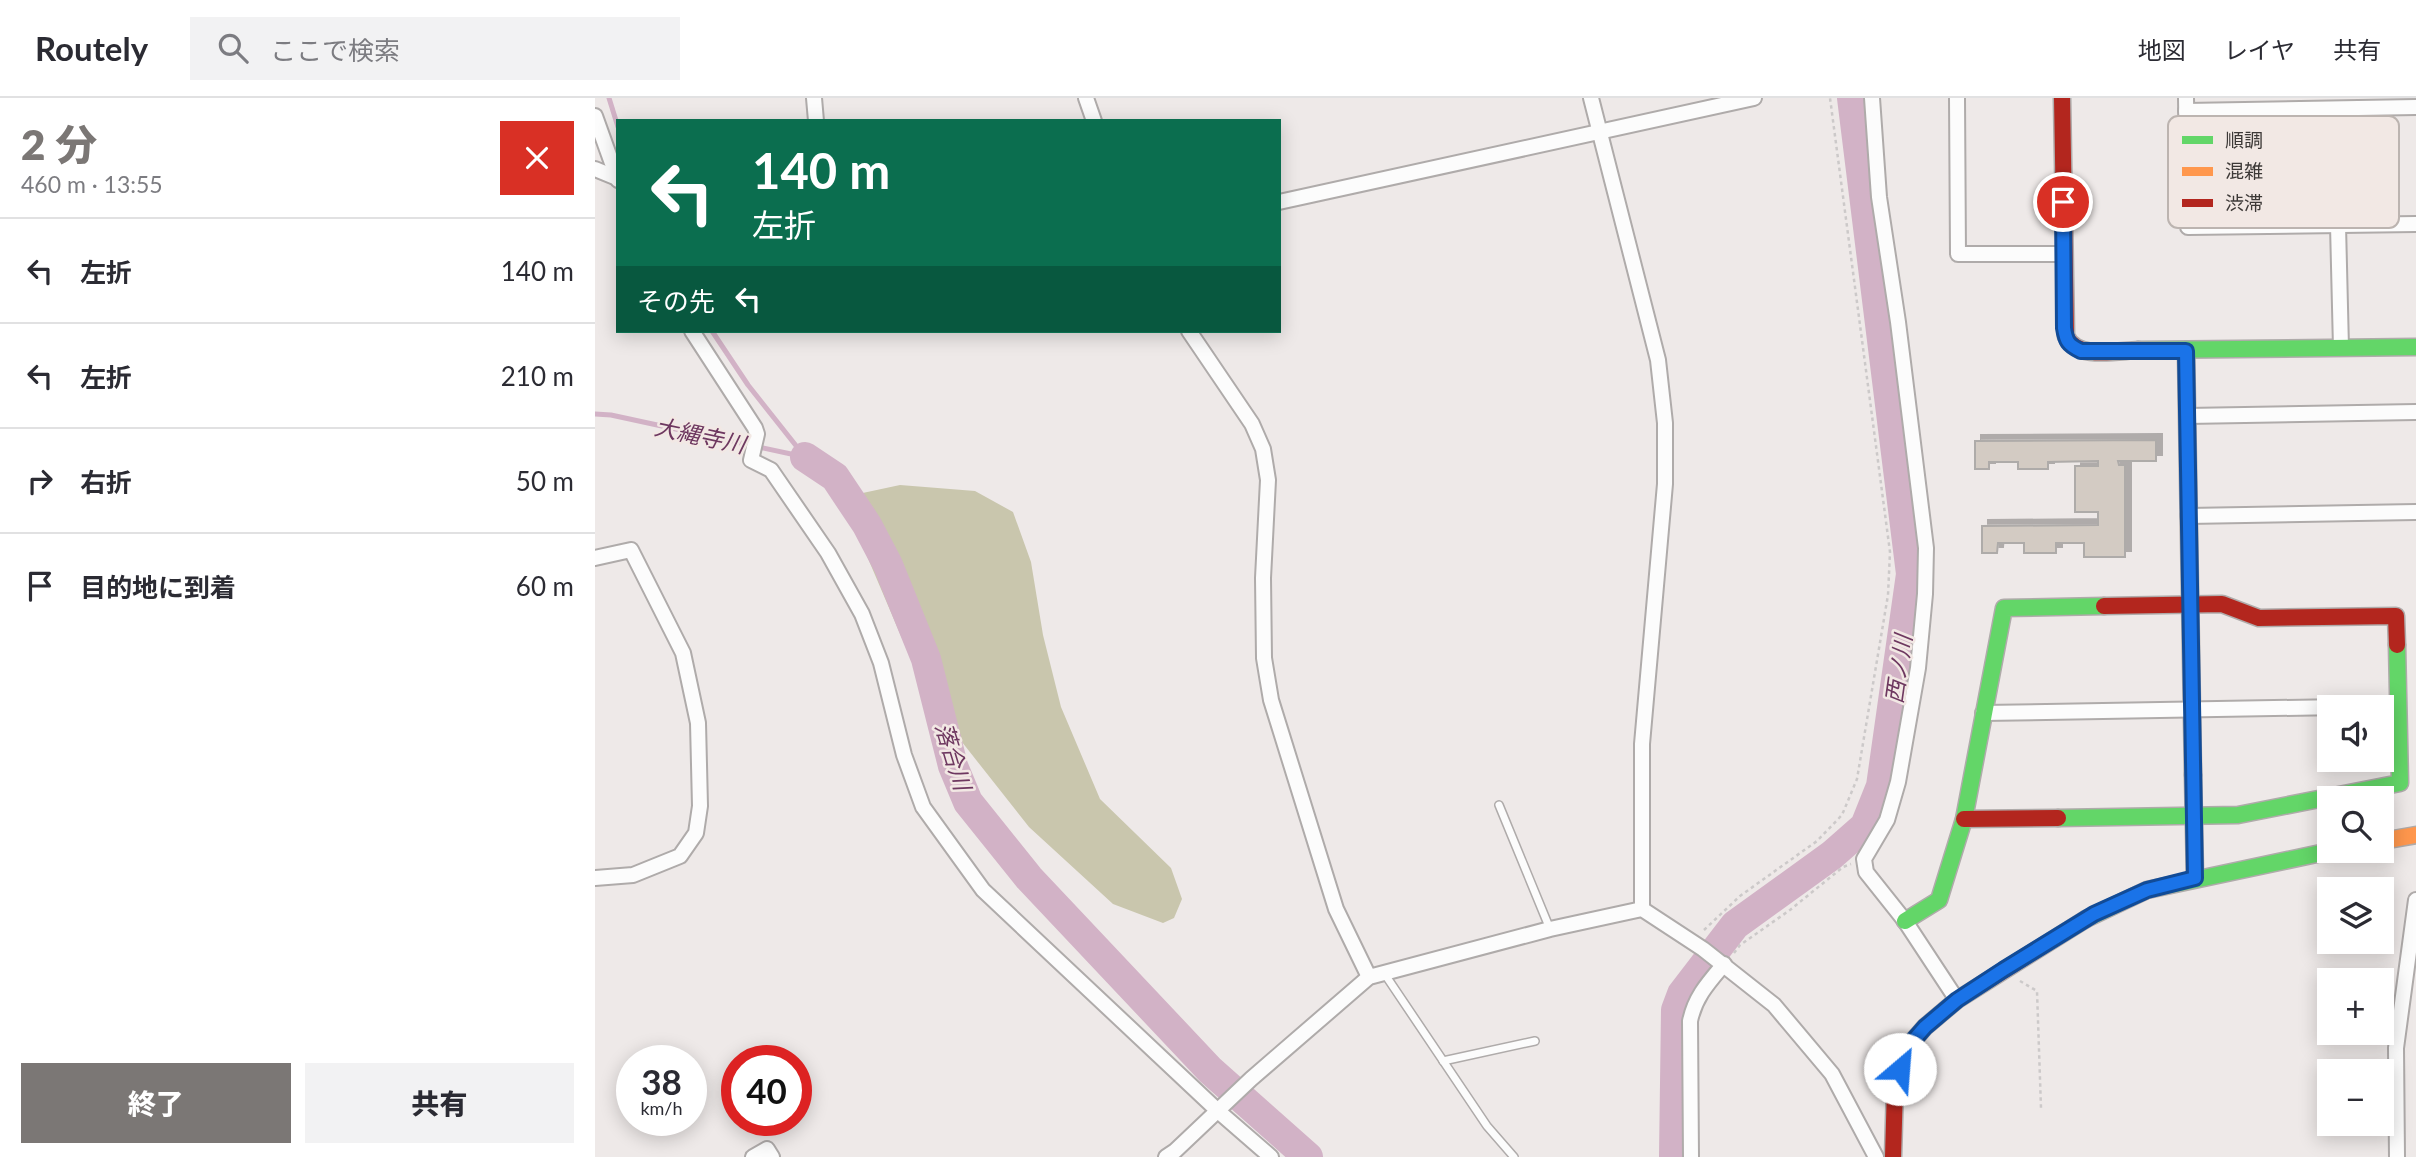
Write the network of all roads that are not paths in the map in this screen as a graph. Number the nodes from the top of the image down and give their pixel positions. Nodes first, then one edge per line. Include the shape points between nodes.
1 (814, 98) edge
2 (1086, 98) edge
3 (1591, 98) edge
4 (1753, 98) edge
5 (1872, 98) edge
6 (1957, 98) edge
7 (2062, 98) edge
8 (2186, 104) edge
9 (2416, 107) edge
10 (595, 116) edge
11 (816, 119) edge
12 (1093, 119) edge
13 (1600, 130) junction
14 (595, 169) edge
15 (616, 176) edge
16 (616, 179) edge
17 (1281, 202) edge
18 (2338, 228) edge
19 (2063, 254) junction
20 (693, 333) edge
21 (1189, 333) edge
22 (2416, 347) edge
23 (2341, 348) junction
24 (2186, 351) junction
25 (2416, 412) edge
26 (2187, 416) junction
27 (2416, 512) edge
28 (2188, 516) junction
29 (595, 558) edge
30 (2190, 604) junction
31 (2398, 706) junction
32 (2192, 708) junction
33 (1983, 713) junction
34 (1499, 805) dead end
35 (2193, 814) junction
36 (1964, 819) junction
37 (2416, 835) edge
38 (2394, 839) edge
39 (2317, 854) edge
40 (595, 878) edge
41 (2195, 878) junction
42 (2416, 900) edge
43 (1642, 909) junction
44 (1905, 921) junction
45 (1549, 929) junction
46 (1720, 962) junction
47 (1376, 975) junction
48 (1957, 1000) junction
49 (1535, 1041) dead end
50 (1443, 1061) junction
51 (1220, 1109) junction
52 (753, 1157) edge
53 (772, 1157) edge
54 (1166, 1157) edge
55 (1271, 1157) edge
56 (1514, 1157) edge
57 (1691, 1157) edge
58 (1876, 1157) edge
59 (1893, 1157) edge
60 (2397, 1157) edge

1 - 11 street
2 - 12 street
3 - 13 street
4 - 13 street
5 - 44 street via 1879,197 1926,548 1926,594 1898,782 1888,820 1864,859 1866,872
6 - 19 street via 1958,254
7 - 19 street
8 - 9 street
10 - 15 street
13 - 17 street
13 - 43 street via 1658,359 1665,423 1665,484 1642,744
14 - 16 street
18 - 23 street
19 - 24 street via 2064,328 2070,346 2081,351
20 - 51 street via 757,434 751,460 771,470 828,553 862,614 923,807 983,890
21 - 47 street via 1252,424 1263,449 1268,480 1264,657 1271,700 1336,909
22 - 23 street
23 - 24 street
24 - 26 street
25 - 26 street
26 - 28 street
27 - 28 street
28 - 30 street
29 - 40 street via 631,550 683,653 698,723 700,806 696,833 680,856 633,876
30 - 31 street via 2222,604 2259,618 2396,616
30 - 32 street
30 - 33 street via 2004,608
31 - 32 street
31 - 35 street via 2400,783 2238,815
32 - 33 street
32 - 35 street
33 - 36 street
34 - 45 lane
35 - 36 street
35 - 41 street
36 - 44 street via 1939,900
37 - 38 street
39 - 41 street
41 - 48 street via 2147,890 2094,914
42 - 60 street via 2396,1048
43 - 45 street
43 - 46 street
44 - 48 street
45 - 47 street
46 - 57 street via 1700,992 1690,1021
46 - 58 street via 1774,1005 1832,1074
47 - 50 lane
47 - 51 street
48 - 59 street via 1904,1051 1895,1087
49 - 50 lane
50 - 56 lane
51 - 54 street
51 - 55 street
52 - 53 street via 768,1149

